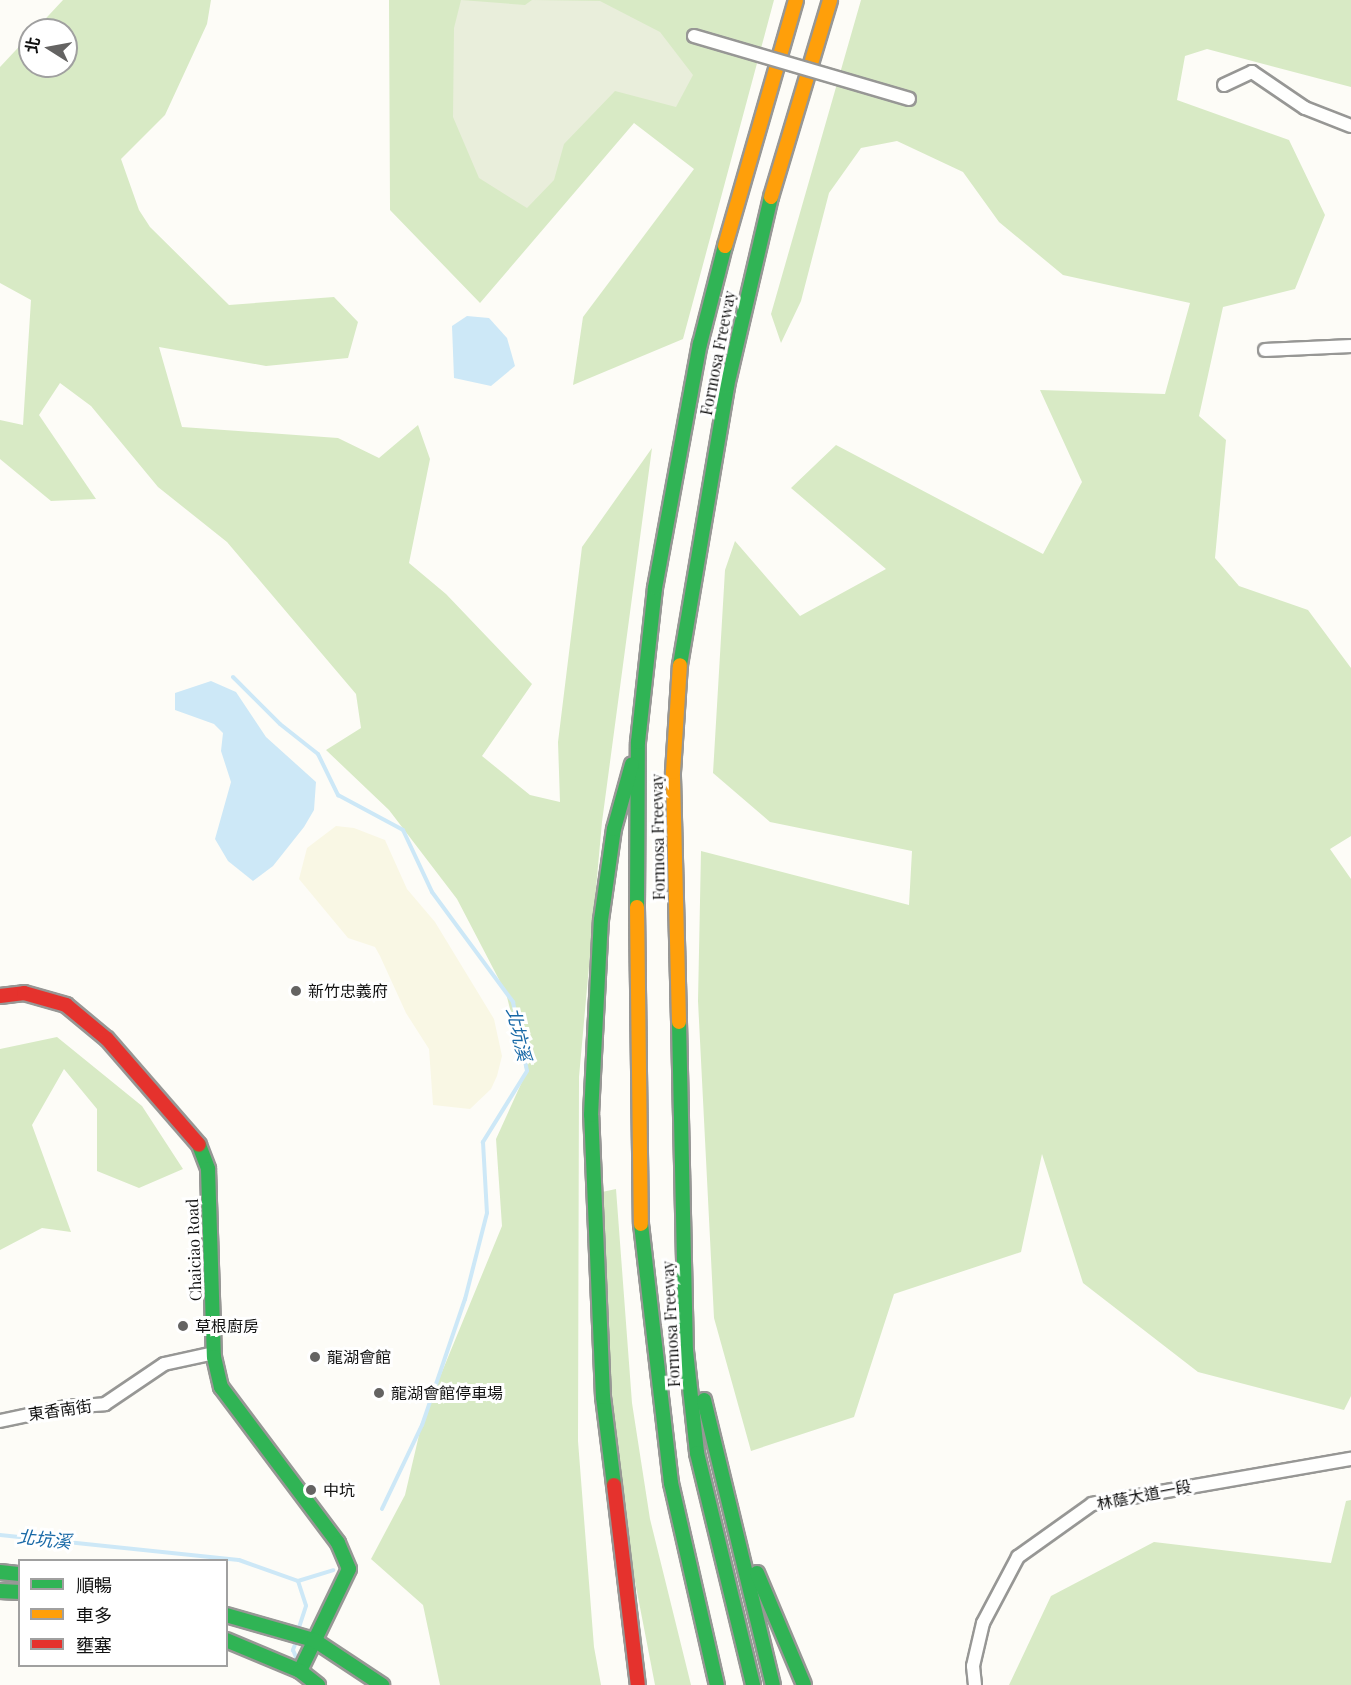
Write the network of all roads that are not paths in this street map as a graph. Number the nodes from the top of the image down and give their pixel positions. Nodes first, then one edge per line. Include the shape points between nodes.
1 (796, 0) edge
2 (830, 0) edge
3 (694, 36) dead end
4 (1224, 85) dead end
5 (909, 99) dead end
6 (1351, 126) edge
7 (1351, 346) edge
8 (1265, 350) dead end
9 (638, 742) junction
10 (0, 996) edge
11 (686, 1351) junction
12 (214, 1353) junction
13 (0, 1421) edge
14 (1351, 1459) edge
15 (735, 1526) junction
16 (0, 1572) edge
17 (18, 1574) edge
18 (0, 1591) edge
19 (18, 1592) edge
20 (228, 1617) edge
21 (314, 1640) junction
22 (228, 1641) edge
23 (300, 1671) junction
24 (638, 1684) edge
25 (318, 1685) edge
26 (382, 1685) edge
27 (717, 1685) edge
28 (753, 1685) edge
29 (773, 1685) edge
30 (804, 1685) edge
31 (975, 1685) edge

1 - 9 main road, Formosa Freeway via 754,134 700,344 655,588
2 - 11 main road, Formosa Freeway via 783,146 747,291 682,643 673,772
3 - 5 street, bridge
4 - 6 street via 1252,72 1305,108
7 - 8 street
9 - 24 main road via 614,829 601,920 591,1115 603,1397
9 - 27 main road, Formosa Freeway via 640,828 635,958 642,1254 671,1483
10 - 12 main road, Chaiciao Road via 24,993 66,1005 121,1053 197,1138 208,1169
11 - 15 main road via 701,1388
11 - 28 main road, Formosa Freeway via 697,1453
12 - 13 street, 東香南街 via 164,1364 105,1404
12 - 21 main road, Chaiciao Road via 221,1387 338,1543 349,1569
14 - 31 street, 林蔭大道一段 via 1092,1504 1018,1557 983,1623 973,1666
15 - 29 main road
15 - 30 main road
16 - 17 main road
18 - 19 main road
20 - 21 main road
21 - 23 main road, Chaiciao Road
21 - 26 main road
22 - 23 main road
23 - 25 main road

